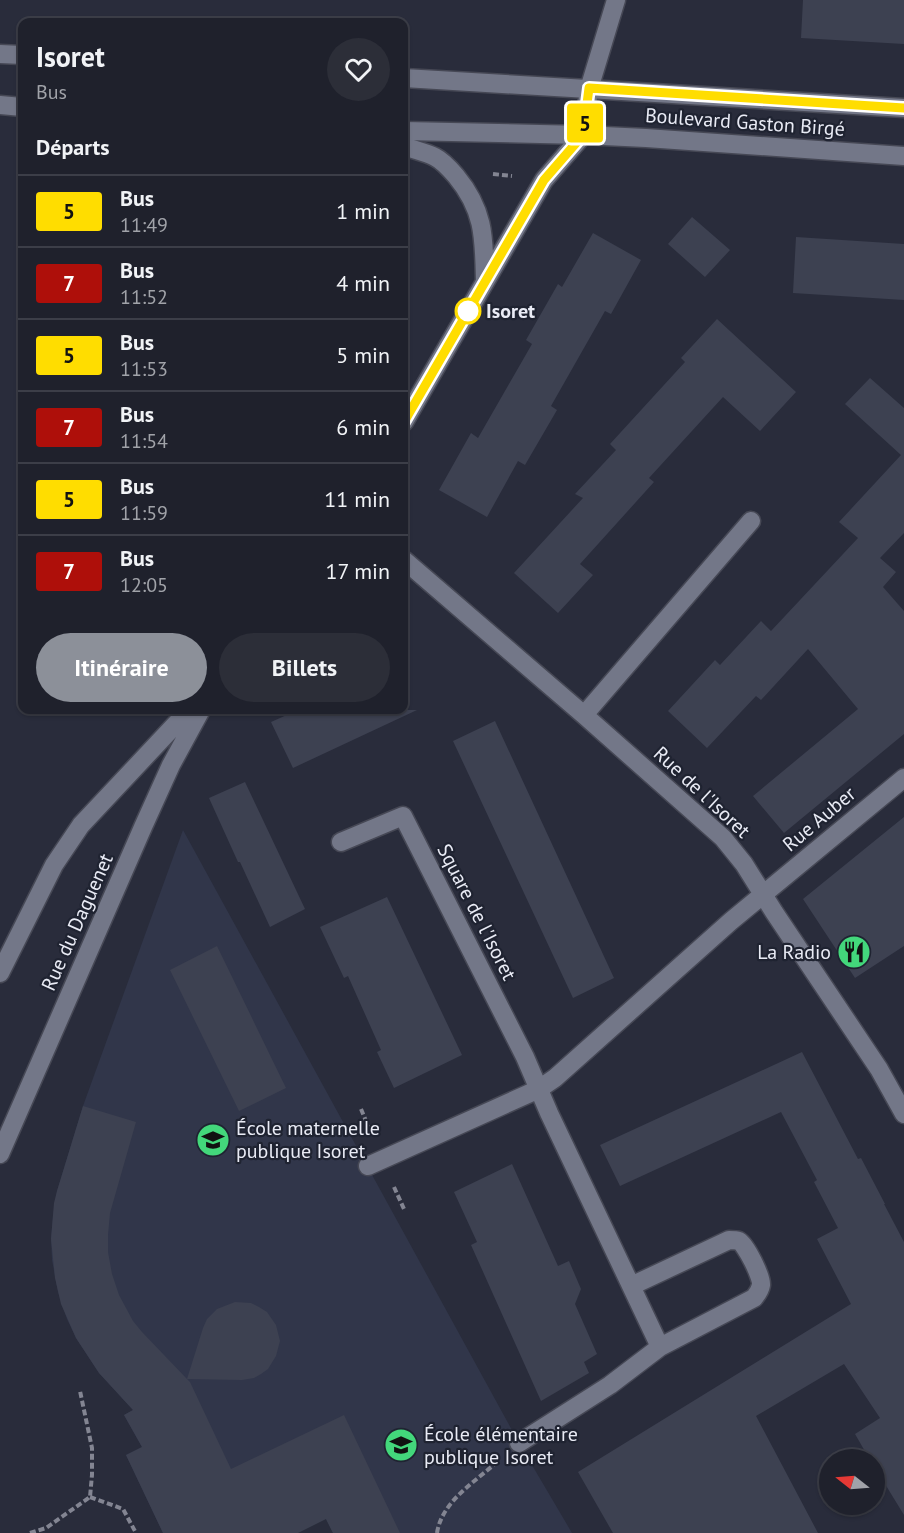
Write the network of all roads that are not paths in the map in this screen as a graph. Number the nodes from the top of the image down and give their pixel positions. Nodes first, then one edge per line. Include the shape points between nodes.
1 (616, 0) edge
2 (0, 54) edge
3 (18, 55) edge
4 (408, 78) edge
5 (589, 88) junction
6 (0, 105) edge
7 (18, 107) edge
8 (904, 108) edge
9 (408, 131) edge
10 (583, 135) junction
11 (408, 147) edge
12 (904, 156) edge
13 (485, 282) junction
14 (408, 415) edge
15 (751, 521) dead end
16 (408, 563) edge
17 (185, 714) edge
18 (199, 714) edge
19 (584, 714) junction
20 (904, 778) edge
21 (341, 842) dead end
22 (763, 894) junction
23 (0, 973) edge
24 (539, 1089) junction
25 (904, 1114) edge
26 (0, 1154) edge
27 (368, 1166) dead end
28 (631, 1286) junction
29 (660, 1347) junction
30 (519, 1443) road end

1 - 5 street
2 - 3 street
4 - 5 street, Boulevard Gaston Birgé
5 - 8 street, Boulevard Gaston Birgé
5 - 10 street
6 - 7 street
9 - 10 street, Boulevard Gaston Birgé
10 - 12 street, Boulevard Gaston Birgé
10 - 13 street via 544,180
11 - 13 street via 437,158 464,185 483,235
13 - 14 street
15 - 19 street
16 - 19 street, Rue de l'Isoret
17 - 23 street via 81,825 54,865
18 - 26 street, Rue du Daguenet via 171,765
19 - 22 street, Rue de l'Isoret via 723,838
20 - 22 street, Rue Auber
21 - 24 street, Square de l'Isoret via 403,816
22 - 24 street
22 - 25 street, Rue de l'Isoret via 879,1069
24 - 27 street
24 - 28 street, Square de l'Isoret
28 - 29 street, Square de l'Isoret
28 - 29 street via 729,1240 742,1243 760,1276 760,1288 754,1298
29 - 30 street via 610,1385

